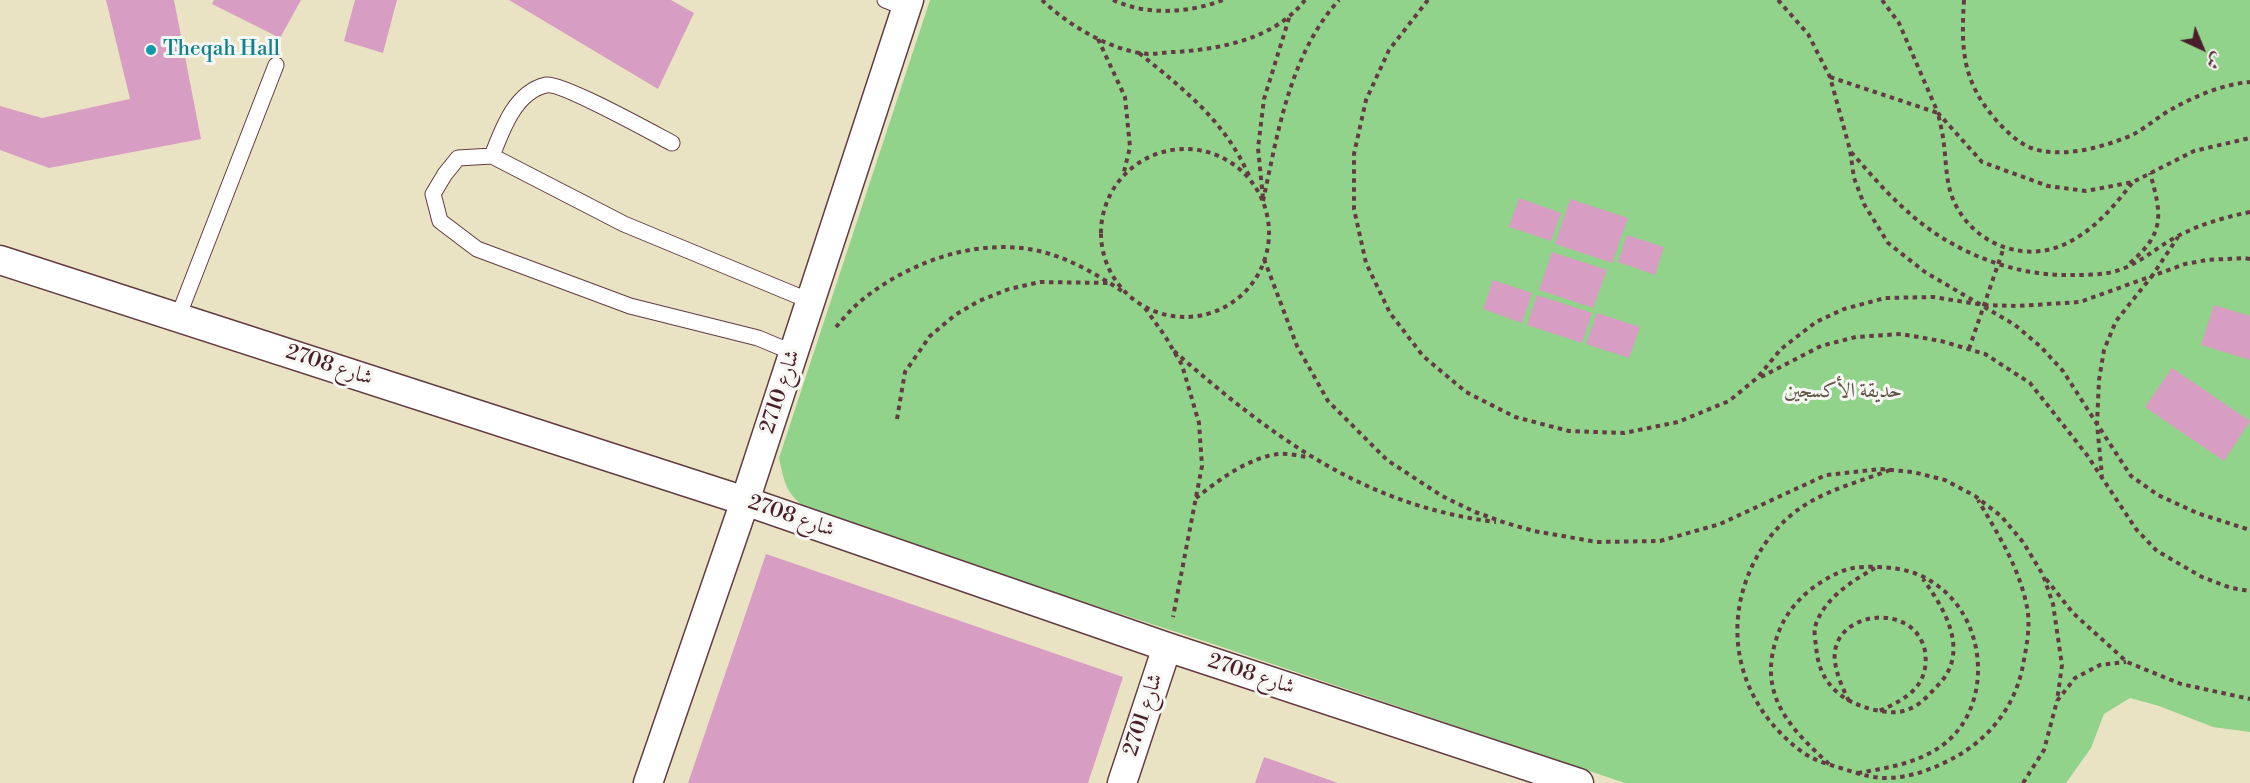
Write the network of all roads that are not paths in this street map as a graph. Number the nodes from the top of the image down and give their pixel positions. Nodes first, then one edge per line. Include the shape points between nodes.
1 (900, 3) edge
2 (276, 64) dead end
3 (672, 143) dead end
4 (492, 156) junction
5 (0, 261) edge
6 (810, 301) junction
7 (178, 317) junction
8 (794, 353) junction
9 (745, 501) junction
10 (1167, 647) junction
11 (648, 783) edge
12 (1122, 783) edge
13 (1578, 783) edge

1 - 6 street, شارع 2710
2 - 7 lane
3 - 4 lane via 549,84 534,89 505,121
4 - 6 lane via 624,224
4 - 8 lane via 458,158 433,194 440,221 477,249 630,306 758,338
5 - 7 street, شارع 2708
6 - 8 street, شارع 2710
7 - 9 street, شارع 2708
8 - 9 street, شارع 2710
9 - 10 street, شارع 2708
9 - 11 street, شارع 2710
10 - 12 street, شارع 2701
10 - 13 street, شارع 2708

